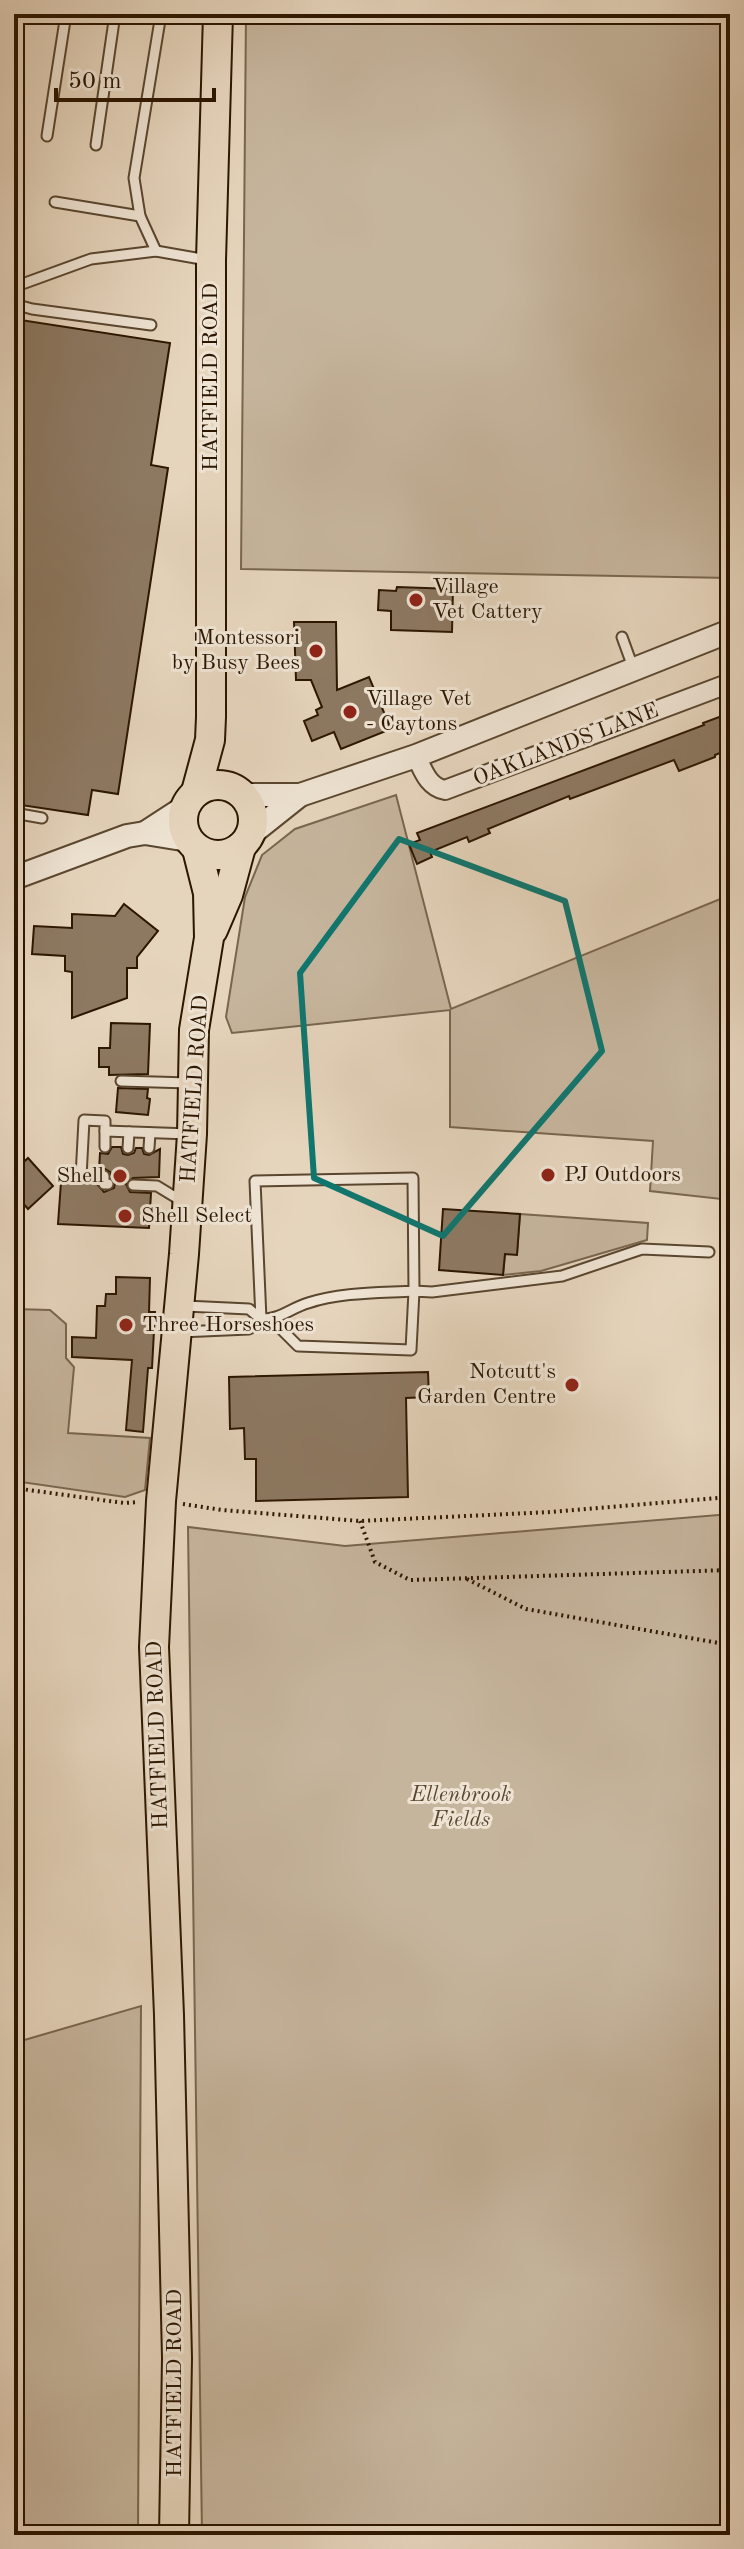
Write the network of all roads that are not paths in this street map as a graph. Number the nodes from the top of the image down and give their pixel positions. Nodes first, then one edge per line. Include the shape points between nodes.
1 (66, 14) edge
2 (115, 14) edge
3 (161, 14) edge
4 (218, 14) edge
5 (47, 136) dead end
6 (96, 145) dead end
7 (55, 202) dead end
8 (140, 216) junction
9 (156, 251) junction
10 (211, 260) junction
11 (14, 287) edge
12 (14, 304) edge
13 (151, 325) dead end
14 (730, 631) edge
15 (622, 637) dead end
16 (634, 670) junction
17 (730, 683) edge
18 (210, 740) junction
19 (416, 756) junction
20 (241, 793) junction
21 (300, 795) junction
22 (190, 799) junction
23 (14, 813) edge
24 (42, 818) dead end
25 (145, 833) junction
26 (246, 840) junction
27 (192, 844) junction
28 (14, 878) edge
29 (209, 938) junction
30 (121, 1081) dead end
31 (192, 1083) junction
32 (105, 1131) junction
33 (129, 1132) junction
34 (150, 1133) junction
35 (192, 1134) junction
36 (105, 1147) dead end
37 (128, 1148) dead end
38 (149, 1148) dead end
39 (81, 1177) dead end
40 (133, 1185) dead end
41 (188, 1204) junction
42 (709, 1252) dead end
43 (414, 1291) junction
44 (178, 1318) junction
45 (261, 1319) junction
46 (272, 1320) junction
47 (174, 2535) edge

1 - 5 lane
2 - 6 lane
3 - 8 lane via 134,178
4 - 10 main road, HATFIELD ROAD
7 - 8 lane
8 - 9 lane
9 - 10 lane
9 - 11 lane via 91,259
10 - 18 main road, HATFIELD ROAD
12 - 13 lane
14 - 16 street, OAKLANDS LANE
15 - 16 lane
16 - 19 street, OAKLANDS LANE
17 - 19 street, OAKLANDS LANE via 445,790 427,779
18 - 20 main road, HATFIELD ROAD
18 - 22 main road, HATFIELD ROAD
19 - 21 street, OAKLANDS LANE
20 - 21 street, OAKLANDS LANE
20 - 22 main road via 217,784
20 - 26 main road via 253,813
21 - 26 street, OAKLANDS LANE
22 - 25 street
22 - 27 main road via 183,829
23 - 24 lane
25 - 27 street
25 - 28 street
26 - 27 main road via 219,856
26 - 29 main road, HATFIELD ROAD
27 - 29 main road, HATFIELD ROAD via 208,893
29 - 31 main road, HATFIELD ROAD via 194,1030
30 - 31 lane
31 - 35 main road, HATFIELD ROAD
32 - 33 lane
32 - 36 lane
32 - 39 lane via 105,1121 84,1120
33 - 34 lane
33 - 37 lane
34 - 35 lane
34 - 38 lane
35 - 41 main road, HATFIELD ROAD
40 - 41 lane via 148,1181
41 - 44 main road, HATFIELD ROAD
42 - 43 lane via 642,1249 562,1276
43 - 45 lane via 413,1178 255,1181
43 - 46 lane via 308,1302
43 - 46 lane via 411,1350 298,1346
44 - 45 lane via 249,1309
44 - 45 lane via 249,1329
44 - 47 main road, HATFIELD ROAD via 154,1647 176,2311
45 - 46 lane

